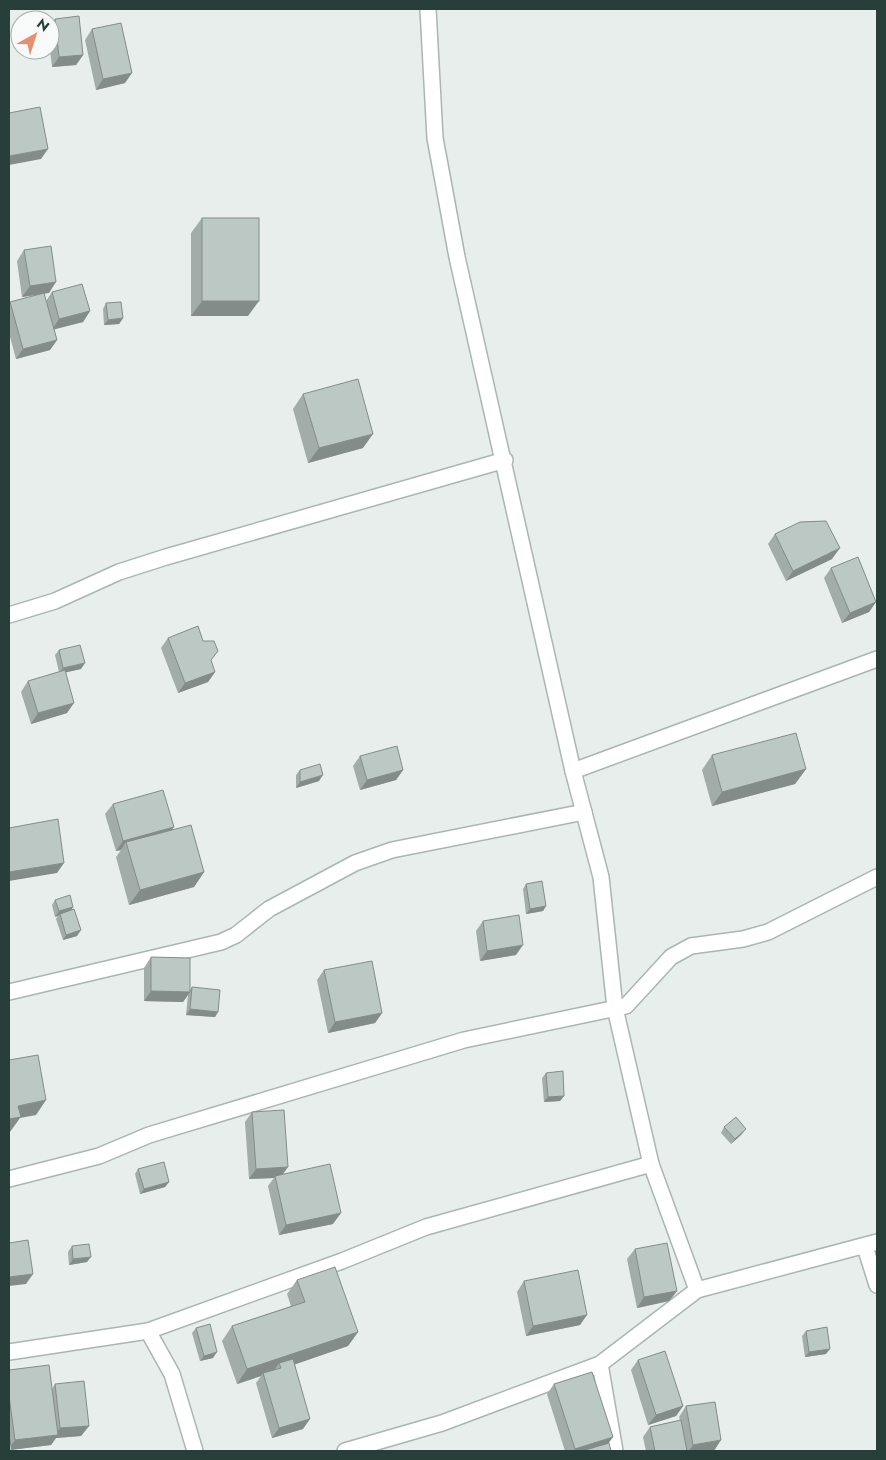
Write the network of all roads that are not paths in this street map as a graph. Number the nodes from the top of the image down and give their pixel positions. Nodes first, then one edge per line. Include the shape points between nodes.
1 (428, 9) edge
2 (505, 460) junction
3 (9, 615) edge
4 (877, 659) edge
5 (573, 771) junction
6 (584, 812) junction
7 (877, 878) edge
8 (9, 992) edge
9 (614, 1008) junction
10 (651, 1164) junction
11 (9, 1179) edge
12 (871, 1244) edge
13 (877, 1285) edge
14 (697, 1290) junction
15 (148, 1331) junction
16 (9, 1352) edge
17 (600, 1364) junction
18 (195, 1451) edge
19 (345, 1451) edge
20 (614, 1451) edge

1 - 2 street via 435,138 457,257
2 - 3 street via 166,557 119,572 56,601
2 - 5 street
4 - 5 street
5 - 6 street
6 - 8 street via 392,850 355,863 312,885 221,942
6 - 9 street via 601,877
7 - 9 street via 768,932 691,946 671,957 626,1006
9 - 10 street
9 - 11 street via 464,1040 149,1135 99,1156
10 - 14 street
10 - 15 street via 426,1227
12 - 13 street
12 - 14 street
14 - 17 street
15 - 16 street
15 - 18 street via 172,1374
17 - 19 street via 442,1423
17 - 20 street

